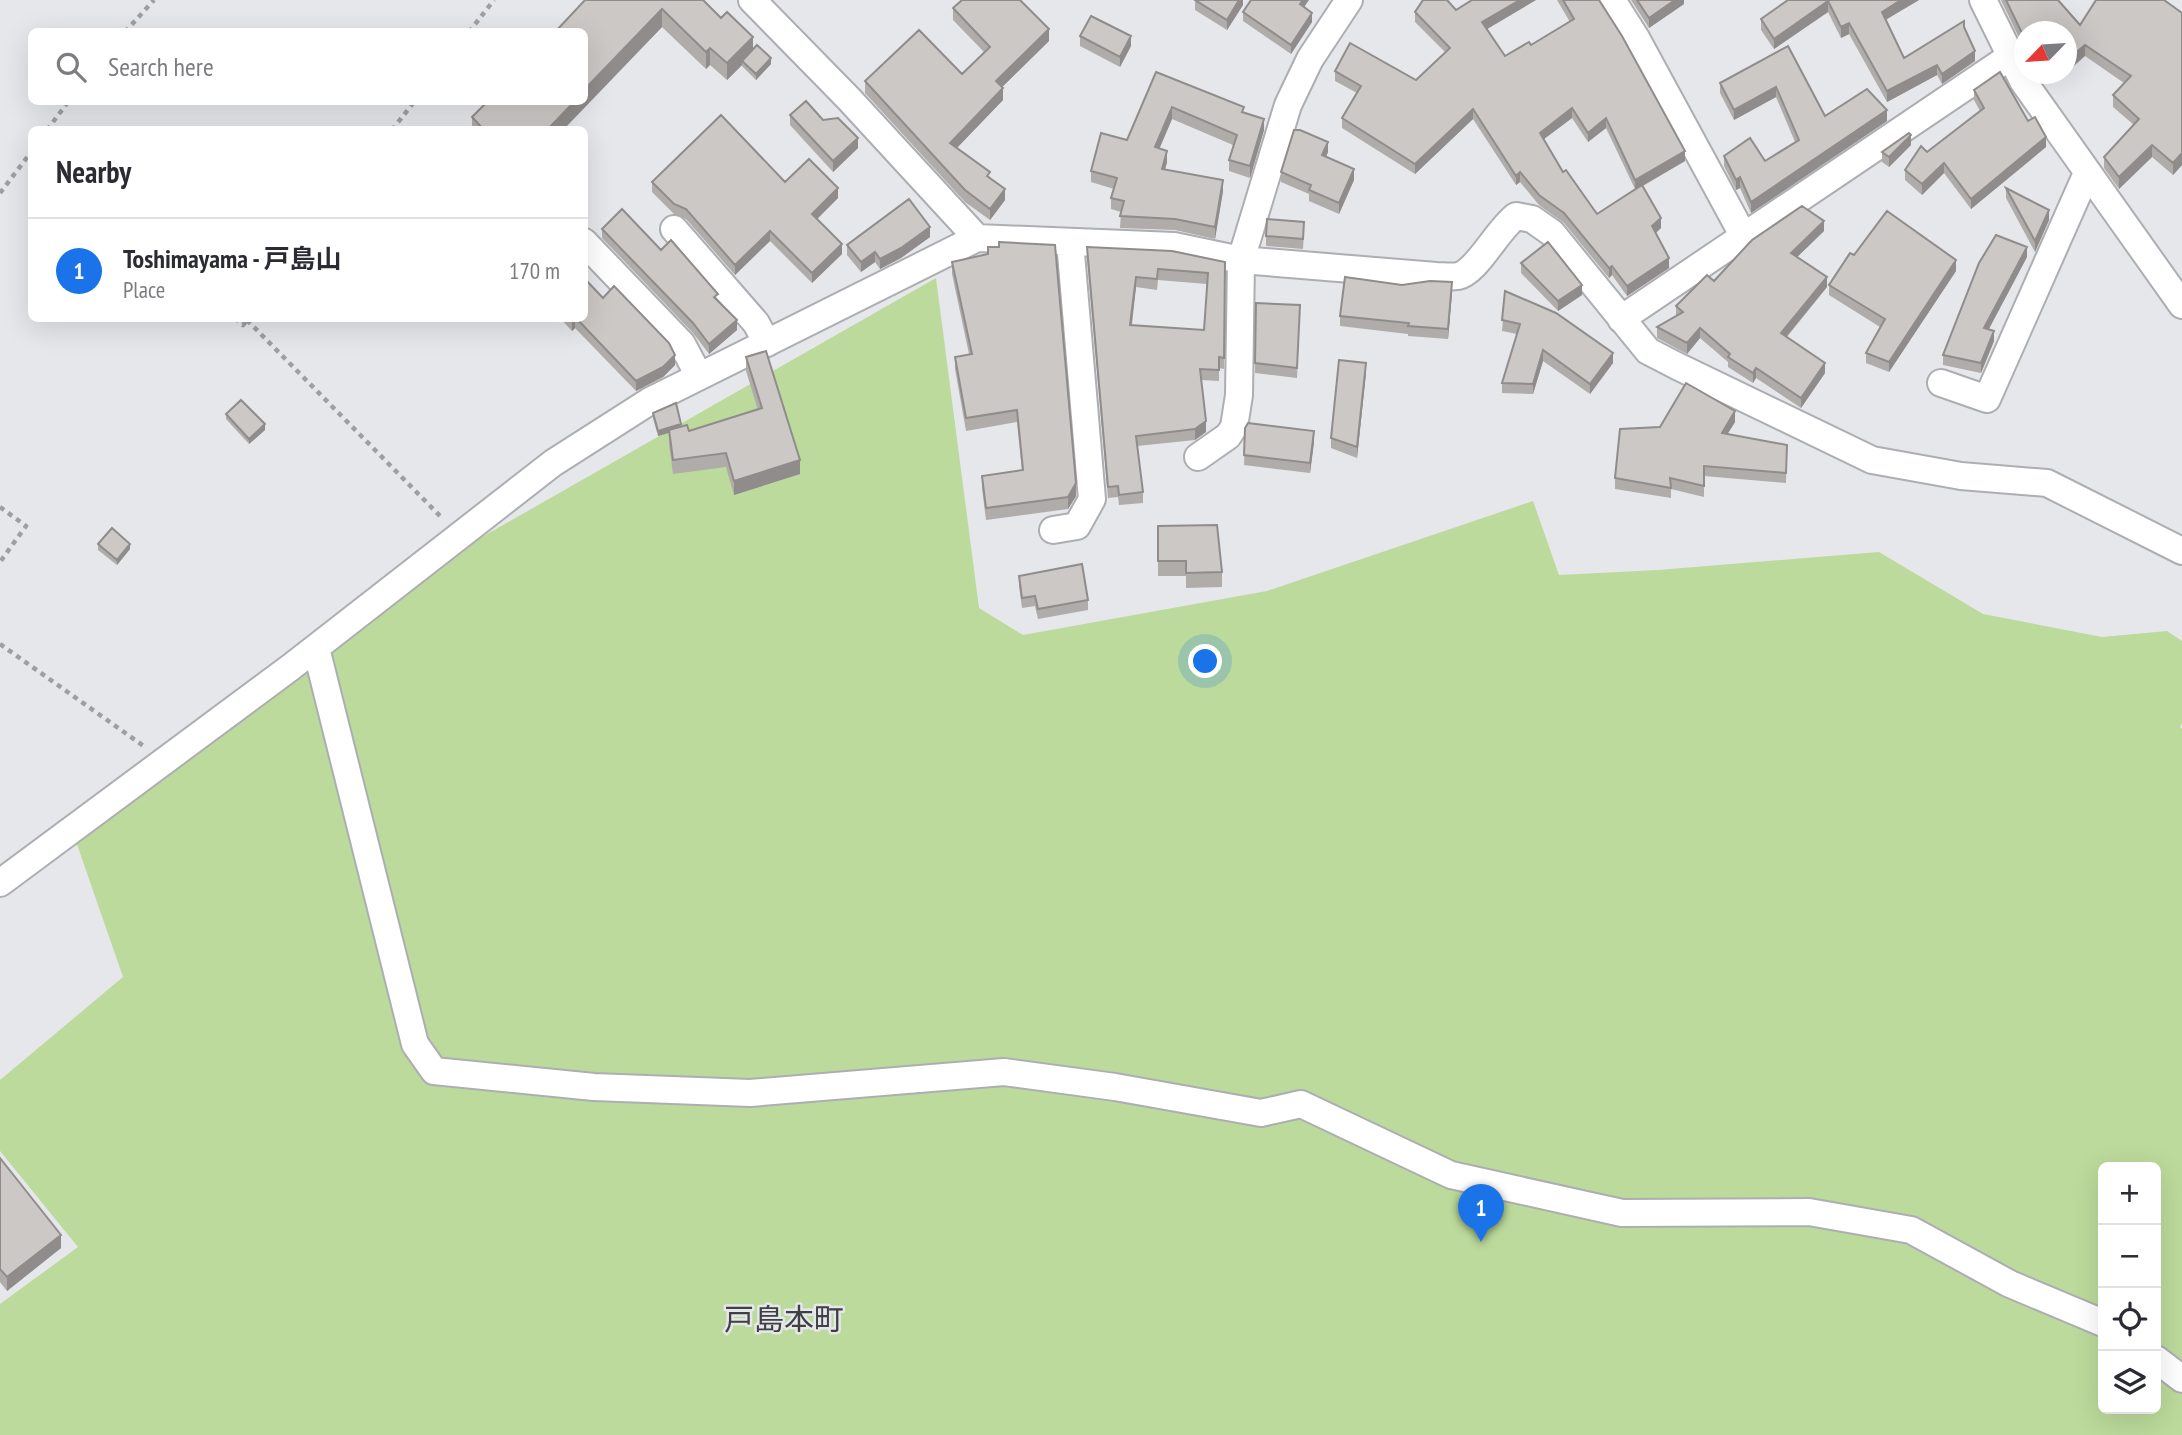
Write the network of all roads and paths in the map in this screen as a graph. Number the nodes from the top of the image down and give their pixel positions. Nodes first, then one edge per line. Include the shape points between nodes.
1 (155, 0) edge
2 (494, 0) edge
3 (752, 0) edge
4 (1349, 0) edge
5 (1612, 0) edge
6 (1983, 0) edge
7 (129, 28) edge
8 (472, 28) edge
9 (2011, 56) junction
10 (66, 105) edge
11 (412, 105) edge
12 (50, 126) edge
13 (396, 126) edge
14 (28, 156) edge
15 (2087, 173) junction
16 (0, 193) edge
17 (674, 229) dead end
18 (1743, 235) junction
19 (977, 238) junction
20 (1070, 242) junction
21 (588, 246) edge
22 (1241, 260) junction
23 (2182, 304) edge
24 (1621, 319) junction
25 (251, 322) edge
26 (767, 343) junction
27 (699, 376) junction
28 (1941, 383) dead end
29 (1198, 457) dead end
30 (0, 507) edge
31 (1053, 530) dead end
32 (459, 536) junction
33 (2182, 551) edge
34 (0, 562) edge
35 (0, 644) edge
36 (316, 648) junction
37 (165, 761) junction
38 (0, 883) edge
39 (2098, 1321) edge
40 (2161, 1363) edge
41 (2182, 1379) edge

1 - 7 path
2 - 8 path
3 - 19 street
4 - 22 street via 1310,58 1288,105
5 - 18 street
6 - 9 street
9 - 15 street via 2023,81
9 - 18 street
10 - 12 path
11 - 13 path
14 - 16 path
15 - 23 street
15 - 28 street via 1987,399
17 - 26 street via 756,323
18 - 24 street
19 - 20 street
19 - 26 street
20 - 22 street via 1174,246
20 - 31 street via 1092,499 1077,526
21 - 27 street via 682,344
22 - 24 street via 1460,276 1473,268 1504,225 1516,216 1532,219 1552,233
22 - 29 street via 1237,417 1228,436
24 - 33 street via 1648,351 1872,460 1961,476 2047,483
25 - 32 path
26 - 27 street
27 - 32 street via 650,401 553,463
30 - 34 path via 26,526
32 - 36 street
35 - 37 path
36 - 37 street
36 - 39 street via 415,1044 434,1071 594,1087 750,1093 1004,1072 1261,1113 1301,1104 1451,1175 1622,1213 1809,1212 1911,1230 2010,1284
37 - 38 street
40 - 41 street

